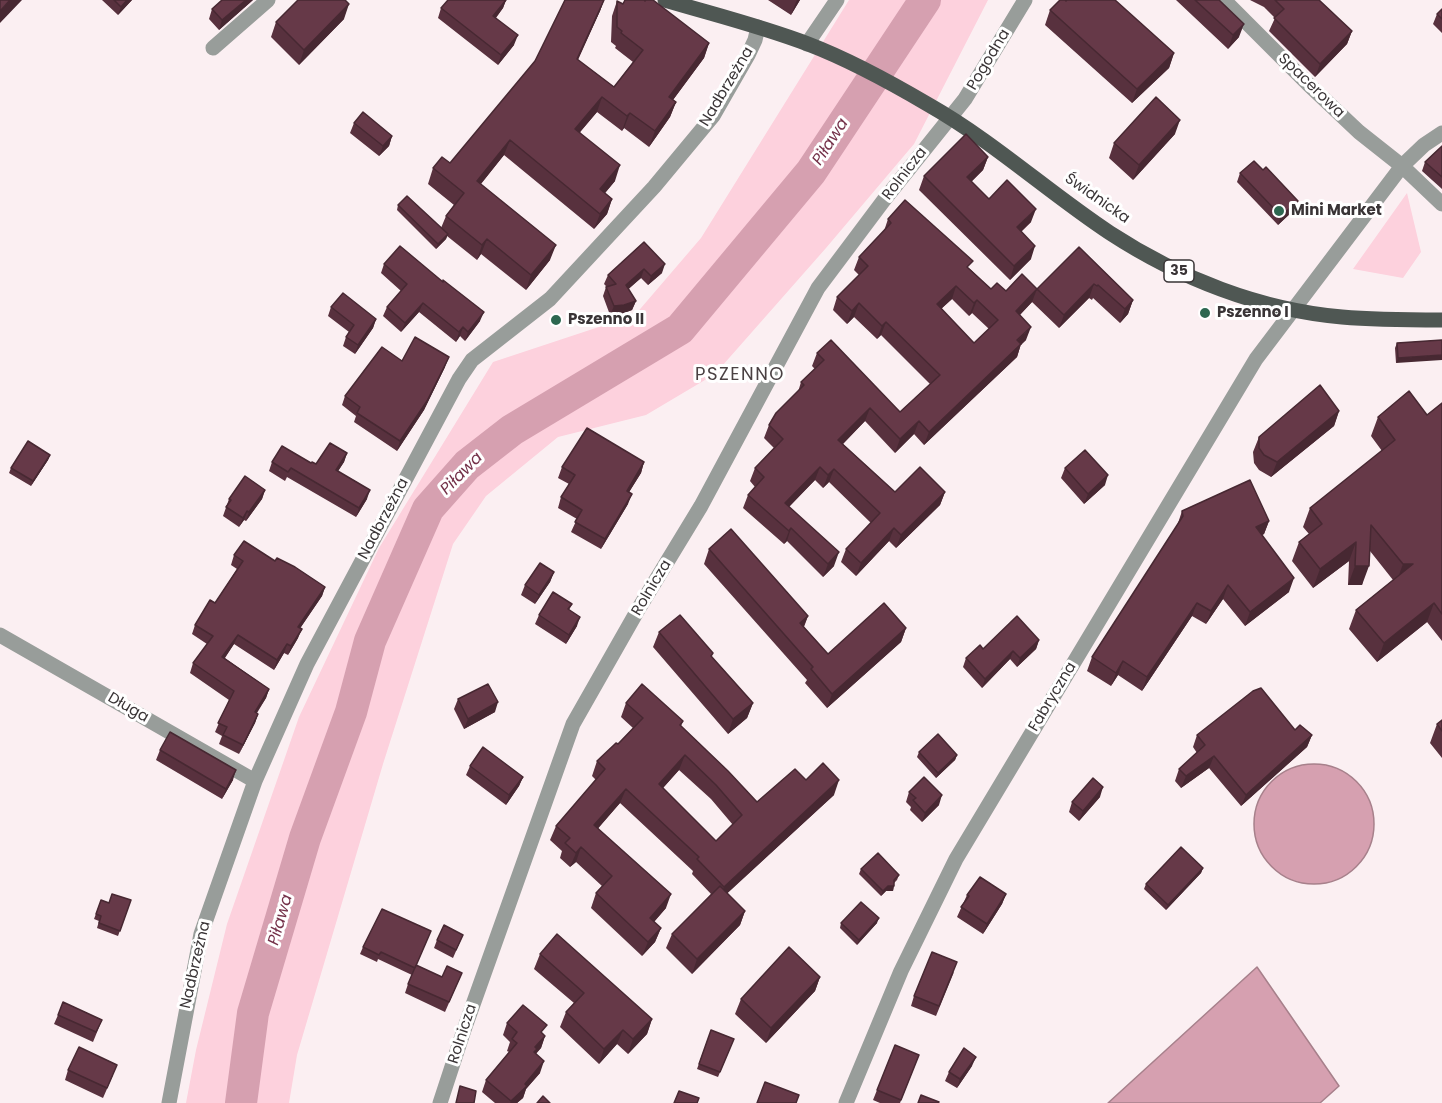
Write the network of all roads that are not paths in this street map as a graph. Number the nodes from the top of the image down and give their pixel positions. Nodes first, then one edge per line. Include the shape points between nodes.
1 (268, 0) edge
2 (665, 0) edge
3 (837, 0) edge
4 (1025, 0) edge
5 (1224, 0) edge
6 (758, 27) junction
7 (812, 46) junction
8 (213, 48) dead end
9 (950, 117) junction
10 (1442, 133) edge
11 (1402, 166) junction
12 (1442, 204) edge
13 (1293, 309) junction
14 (1442, 320) edge
15 (0, 635) edge
16 (255, 781) junction
17 (169, 1103) edge
18 (440, 1103) edge
19 (846, 1103) edge

1 - 8 street
2 - 6 main road, 35
3 - 7 street
4 - 9 street, Pogodna
5 - 11 street, Spacerowa via 1359,132
6 - 7 main road, Świdnicka / 35
6 - 16 street, Nadbrzeżna via 748,55 713,116 654,188 540,309 472,360 459,379 307,664
7 - 9 main road, Świdnicka / 35 via 882,78
9 - 13 main road, Świdnicka / 35 via 1111,233 1144,252 1213,287
9 - 18 street, Rolnicza via 818,288 700,506 573,724
10 - 11 street, Fabryczna
11 - 12 street, Spacerowa
11 - 13 street, Fabryczna
13 - 14 main road, Świdnicka / 35 via 1340,317
13 - 19 street, Fabryczna via 1256,359 956,859 901,971
15 - 16 street, Długa
16 - 17 street, Nadbrzeżna via 201,934

